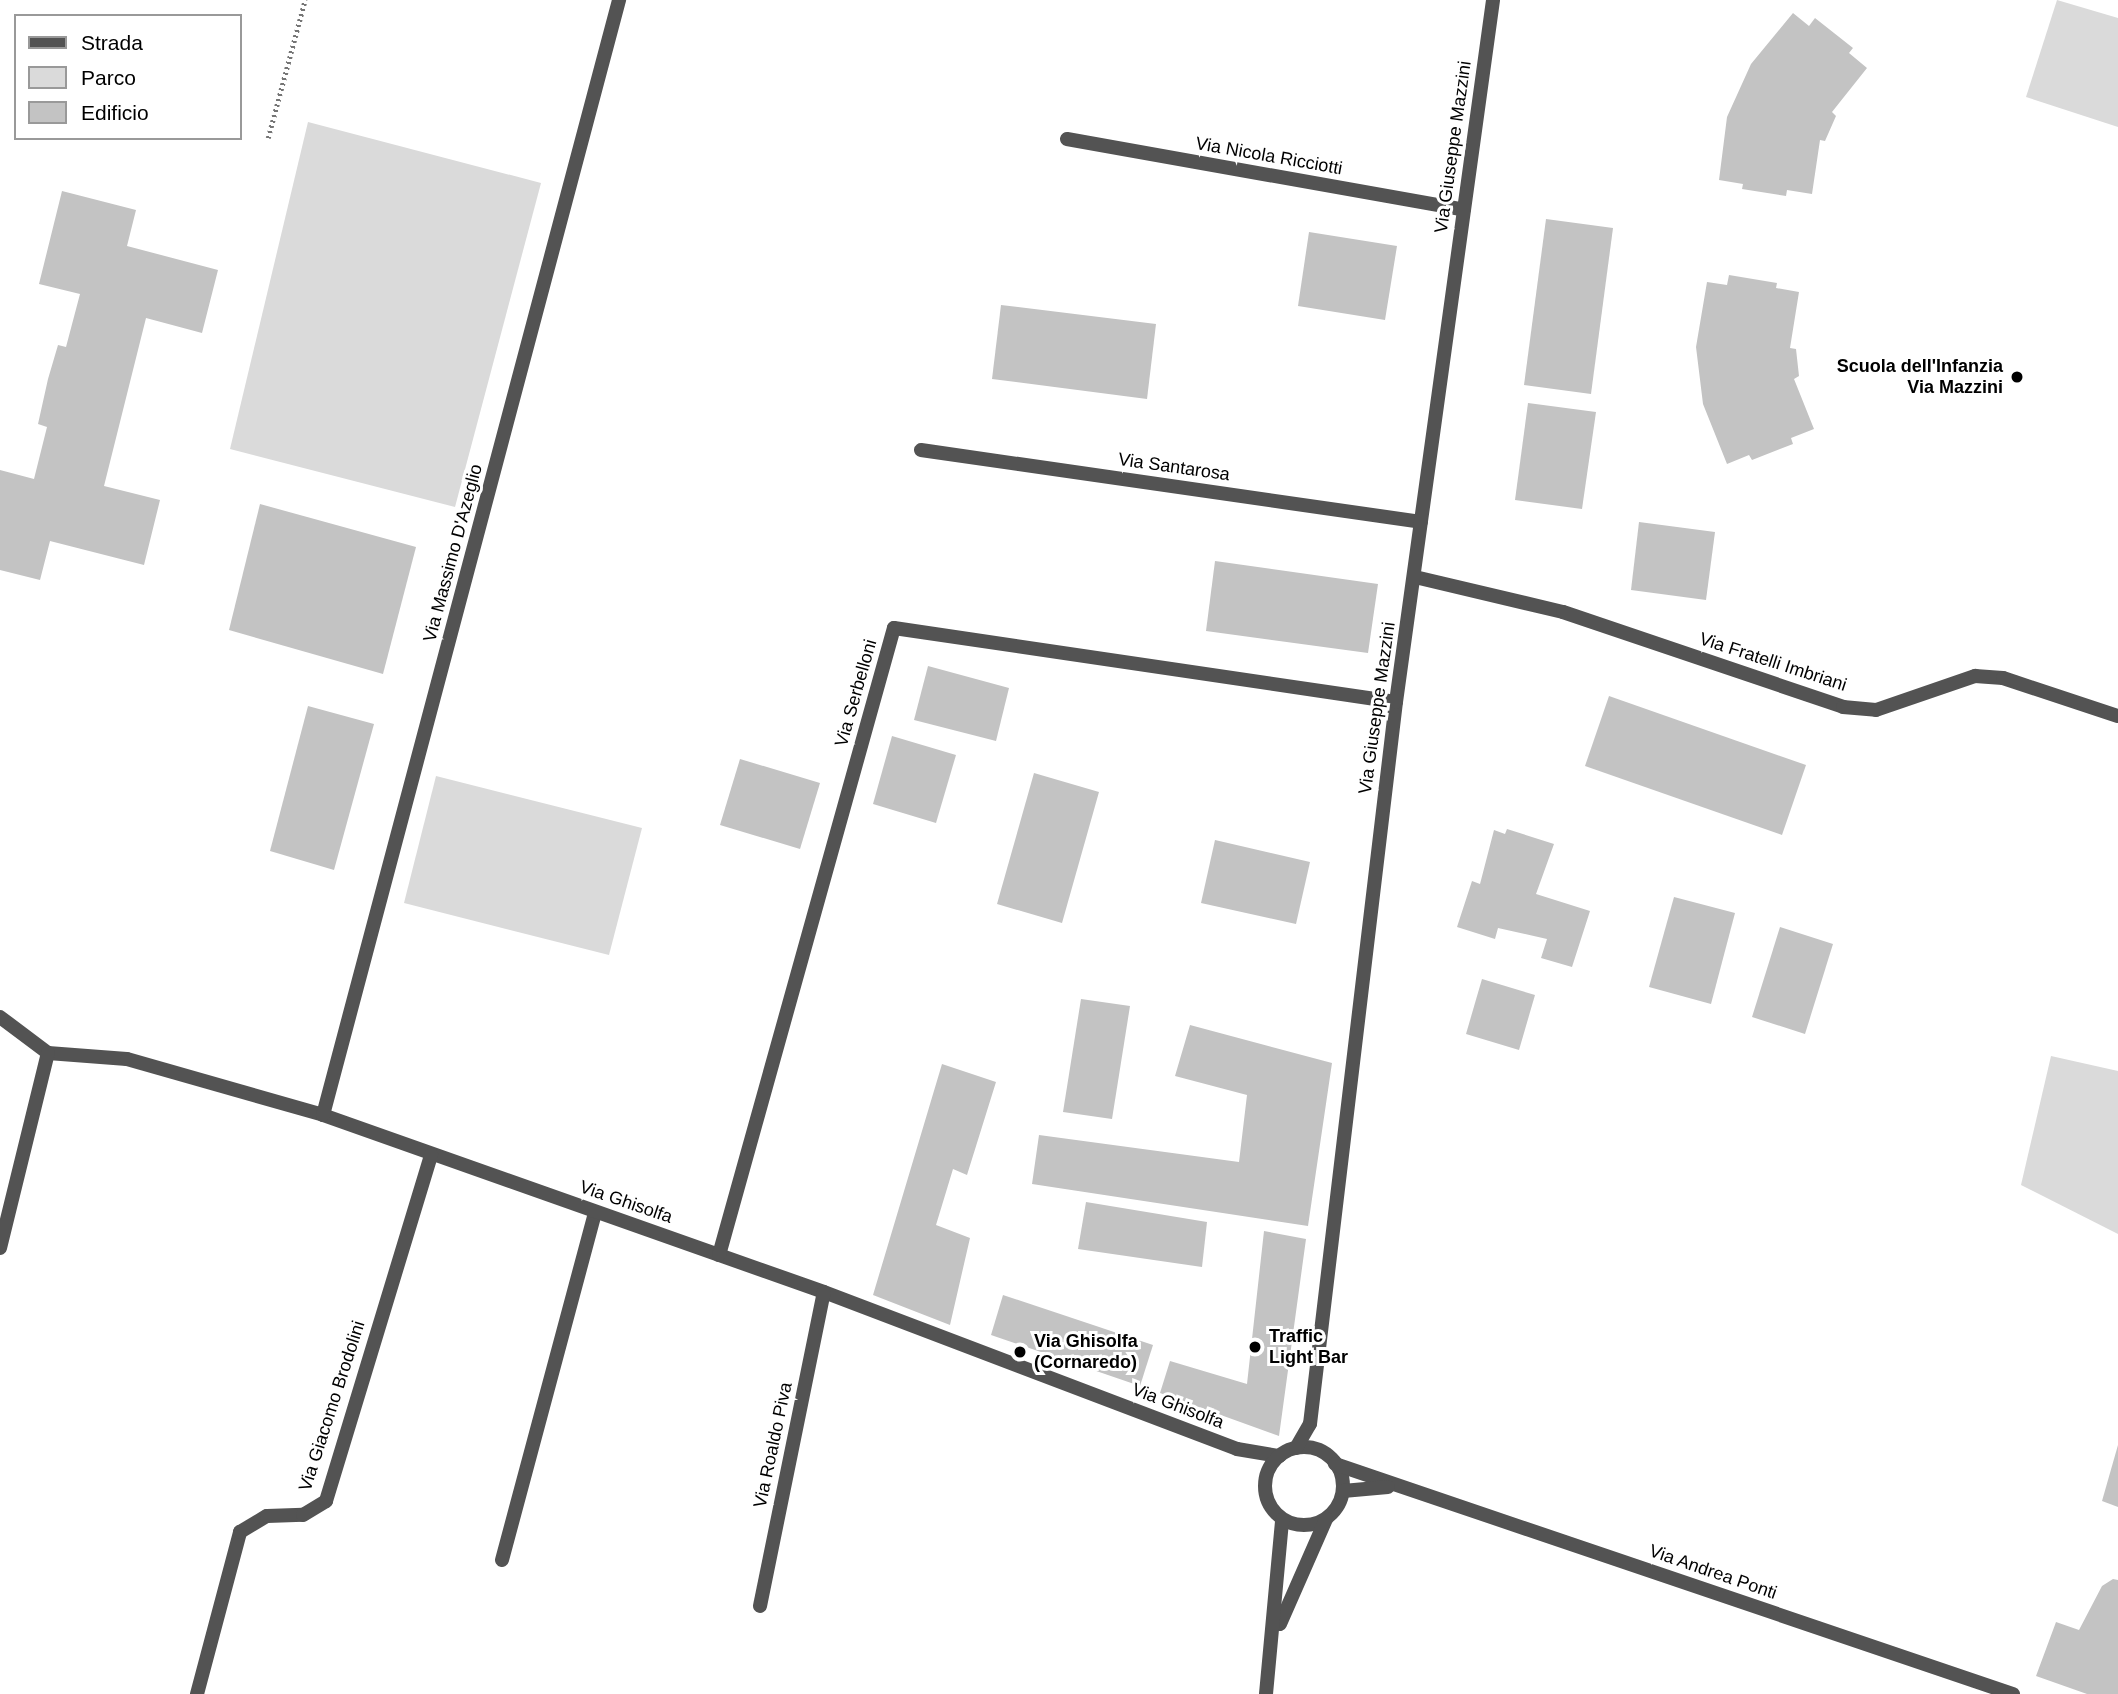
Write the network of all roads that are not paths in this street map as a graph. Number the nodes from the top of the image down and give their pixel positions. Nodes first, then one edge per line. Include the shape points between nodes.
1 (619, 0) edge
2 (1493, 0) edge
3 (1067, 139) dead end
4 (1464, 210) junction
5 (921, 450) dead end
6 (1421, 522) junction
7 (1415, 577) junction
8 (1396, 702) junction
9 (2118, 716) edge
10 (0, 1017) edge
11 (48, 1053) junction
12 (323, 1115) junction
13 (430, 1155) junction
14 (595, 1212) junction
15 (0, 1248) edge
16 (719, 1255) junction
17 (824, 1292) junction
18 (1310, 1424) junction
19 (1296, 1448) junction
20 (1237, 1449) junction
21 (1319, 1451) junction
22 (1279, 1456) junction
23 (1335, 1464) junction
24 (1266, 1474) junction
25 (1400, 1487) junction
26 (1343, 1491) junction
27 (1282, 1520) junction
28 (1326, 1520) junction
29 (502, 1560) dead end
30 (760, 1606) dead end
31 (1275, 1635) junction
32 (197, 1694) edge
33 (1266, 1694) edge
34 (2013, 1694) edge

1 - 12 street, Via Massimo D'Azeglio
2 - 4 street, Via Giuseppe Mazzini
3 - 4 street, Via Nicola Ricciotti
4 - 6 street, Via Giuseppe Mazzini
5 - 6 street, Via Santarosa
6 - 7 street, Via Giuseppe Mazzini
7 - 8 street, Via Giuseppe Mazzini
7 - 9 street, Via Fratelli Imbriani via 1563,611 1843,706 1876,710 1975,676 2003,678
8 - 16 street, Via Serbelloni via 894,628
8 - 18 street, Via Giuseppe Mazzini
10 - 11 street
11 - 12 street, Via Ghisolfa via 127,1059
11 - 15 street
12 - 13 street, Via Ghisolfa
13 - 14 street, Via Ghisolfa
13 - 32 street, Via Giacomo Brodolini via 326,1501 303,1515 267,1516 240,1532
14 - 16 street, Via Ghisolfa
14 - 29 street
16 - 17 street, Via Ghisolfa
17 - 20 street, Via Ghisolfa
17 - 30 street, Via Roaldo Piva
18 - 19 street, Via Giuseppe Mazzini
18 - 21 street, Via Giuseppe Mazzini
19 - 21 street
19 - 22 street
20 - 22 street, Via Ghisolfa
20 - 24 street, Via Ghisolfa
21 - 23 street
22 - 24 street
23 - 25 street, Via Andrea Ponti
23 - 26 street
24 - 27 street via 1266,1498
25 - 26 street, Via Andrea Ponti
25 - 34 street, Via Andrea Ponti
26 - 28 street
27 - 28 street via 1303,1526
27 - 31 street
28 - 31 street
31 - 33 street

